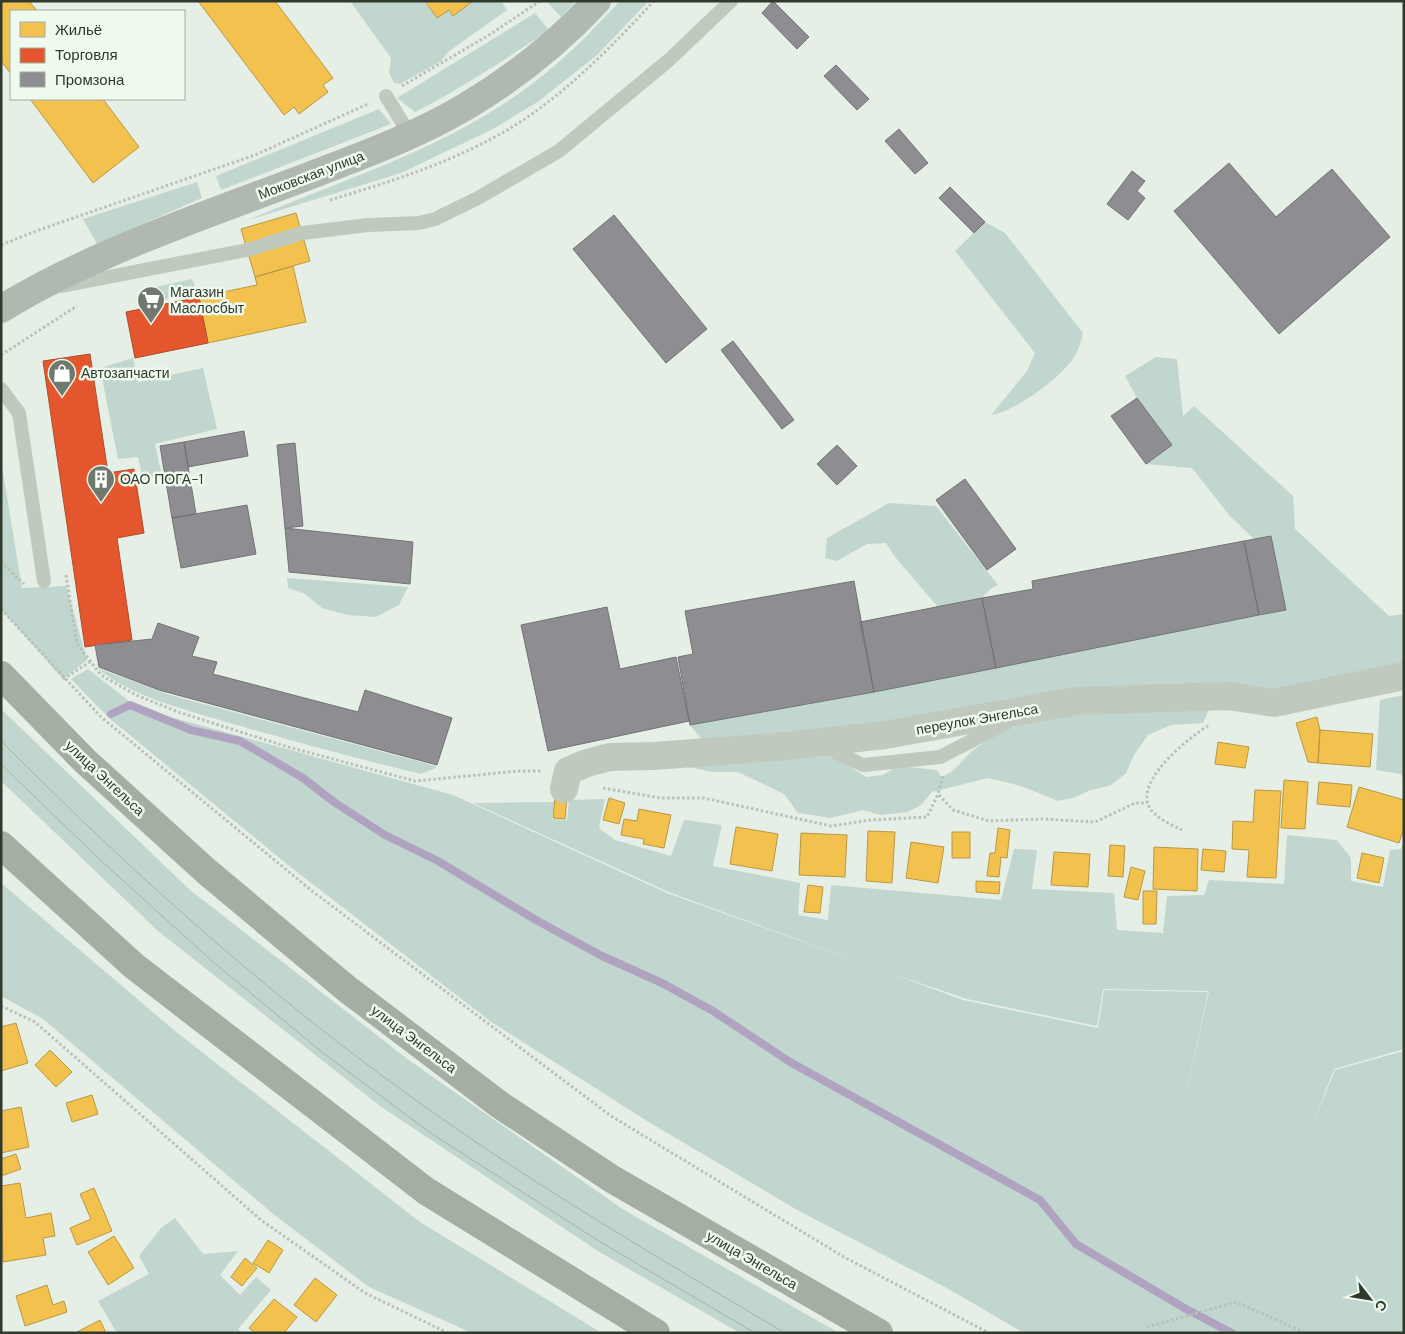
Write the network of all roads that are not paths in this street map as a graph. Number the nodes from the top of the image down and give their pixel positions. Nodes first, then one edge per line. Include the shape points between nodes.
1 (597, 1) edge
2 (731, 1) edge
3 (386, 96) road end
4 (410, 135) junction
5 (27, 293) junction
6 (1, 309) edge
7 (1, 389) edge
8 (44, 581) dead end
9 (1, 675) edge
10 (1404, 676) edge
11 (1041, 707) junction
12 (838, 740) junction
13 (566, 780) road end
14 (1, 845) edge
15 (656, 1333) edge
16 (879, 1333) edge

1 - 4 street, Моковская улица via 566,35 520,71 464,108
2 - 5 lane via 669,60 559,151 435,219 302,233 247,250
3 - 4 lane
4 - 5 street, Моковская улица via 98,259
5 - 6 street, Моковская улица
7 - 8 lane via 19,413
9 - 16 main road, улица Энгельса via 85,761 206,871 347,989 500,1105 612,1179
10 - 11 street, переулок Энгельса via 1274,703 1228,696 1076,701
11 - 12 street, переулок Энгельса via 885,735
11 - 12 lane via 940,758 863,765 837,753
12 - 13 street, переулок Энгельса via 610,757
14 - 15 main road via 134,966 426,1191

